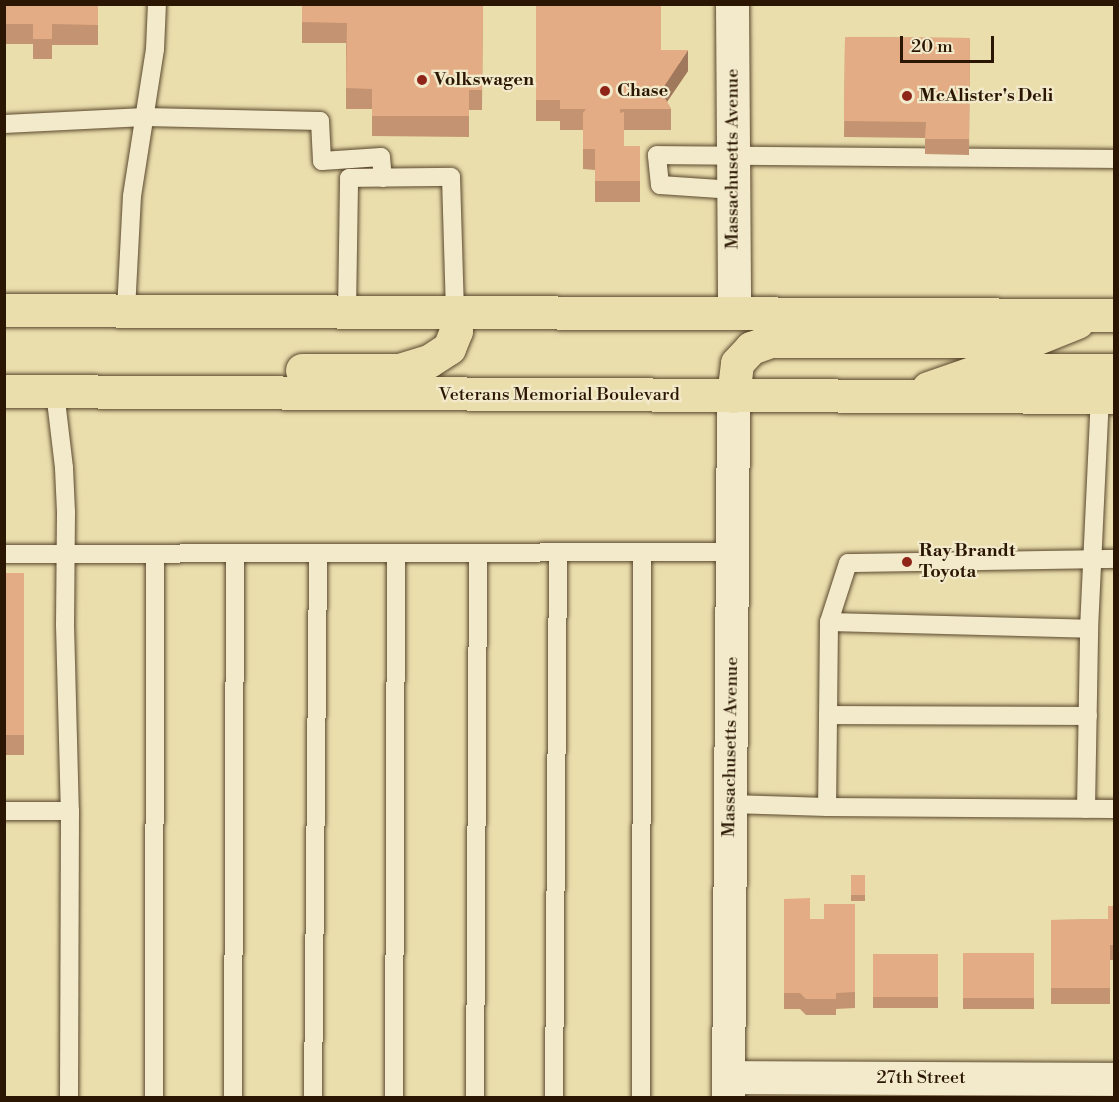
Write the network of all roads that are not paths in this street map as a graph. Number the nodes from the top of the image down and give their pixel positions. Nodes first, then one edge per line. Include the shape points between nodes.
1 (157, 4) edge
2 (732, 4) edge
3 (145, 117) junction
4 (4, 124) edge
5 (734, 156) junction
6 (1114, 159) edge
7 (383, 178) junction
8 (734, 190) junction
9 (4, 310) edge
10 (126, 310) junction
11 (347, 311) junction
12 (455, 312) junction
13 (734, 313) junction
14 (1104, 315) edge
15 (1110, 388) edge
16 (4, 391) edge
17 (55, 392) junction
18 (733, 396) junction
19 (732, 552) junction
20 (4, 554) edge
21 (66, 554) junction
22 (155, 554) junction
23 (235, 554) junction
24 (318, 554) junction
25 (396, 554) junction
26 (478, 554) junction
27 (558, 554) junction
28 (642, 554) junction
29 (1092, 559) junction
30 (1114, 559) edge
31 (829, 622) junction
32 (1089, 629) junction
33 (828, 715) junction
34 (1088, 716) junction
35 (731, 804) junction
36 (827, 807) junction
37 (1086, 809) junction
38 (1114, 810) edge
39 (4, 811) edge
40 (70, 811) junction
41 (1114, 1079) edge
42 (728, 1087) edge
43 (69, 1098) edge
44 (154, 1098) edge
45 (233, 1098) edge
46 (313, 1098) edge
47 (394, 1098) edge
48 (475, 1098) edge
49 (554, 1098) edge
50 (641, 1098) edge

1 - 3 lane
2 - 5 street, Massachusetts Avenue
3 - 4 lane
3 - 7 lane via 320,121 322,161 381,157
3 - 10 lane via 132,196
5 - 6 lane
5 - 8 street, Massachusetts Avenue
5 - 8 lane via 657,155 660,185
7 - 11 lane via 349,178
7 - 12 lane via 451,177
8 - 13 street, Massachusetts Avenue
9 - 10 main road
10 - 11 main road
11 - 12 main road
12 - 13 main road
12 - 17 main road via 456,331 449,348 429,361 399,370 112,371 84,378
13 - 14 main road
14 - 18 main road via 1030,341 770,341 751,348 737,363
15 - 18 main road, Veterans Memorial Boulevard via 980,370 904,397
15 - 29 lane
16 - 17 main road, Veterans Memorial Boulevard
17 - 18 main road, Veterans Memorial Boulevard
17 - 21 lane via 64,468
18 - 19 street, Massachusetts Avenue
19 - 28 lane
19 - 35 street, Massachusetts Avenue
20 - 21 lane
21 - 22 lane
21 - 40 lane via 64,625
22 - 23 lane
22 - 44 lane
23 - 24 lane
23 - 45 lane
24 - 25 lane
24 - 46 lane
25 - 26 lane
25 - 47 lane
26 - 27 lane
26 - 48 lane
27 - 28 lane
27 - 49 lane
28 - 50 lane
29 - 30 lane
29 - 31 lane via 848,564
29 - 32 lane
31 - 32 lane
31 - 33 lane
32 - 34 lane
33 - 34 lane
33 - 36 lane
34 - 37 lane
35 - 36 lane
35 - 42 street, Massachusetts Avenue
36 - 37 lane
37 - 38 lane
39 - 40 lane
40 - 43 lane
41 - 42 street, 27th Street

